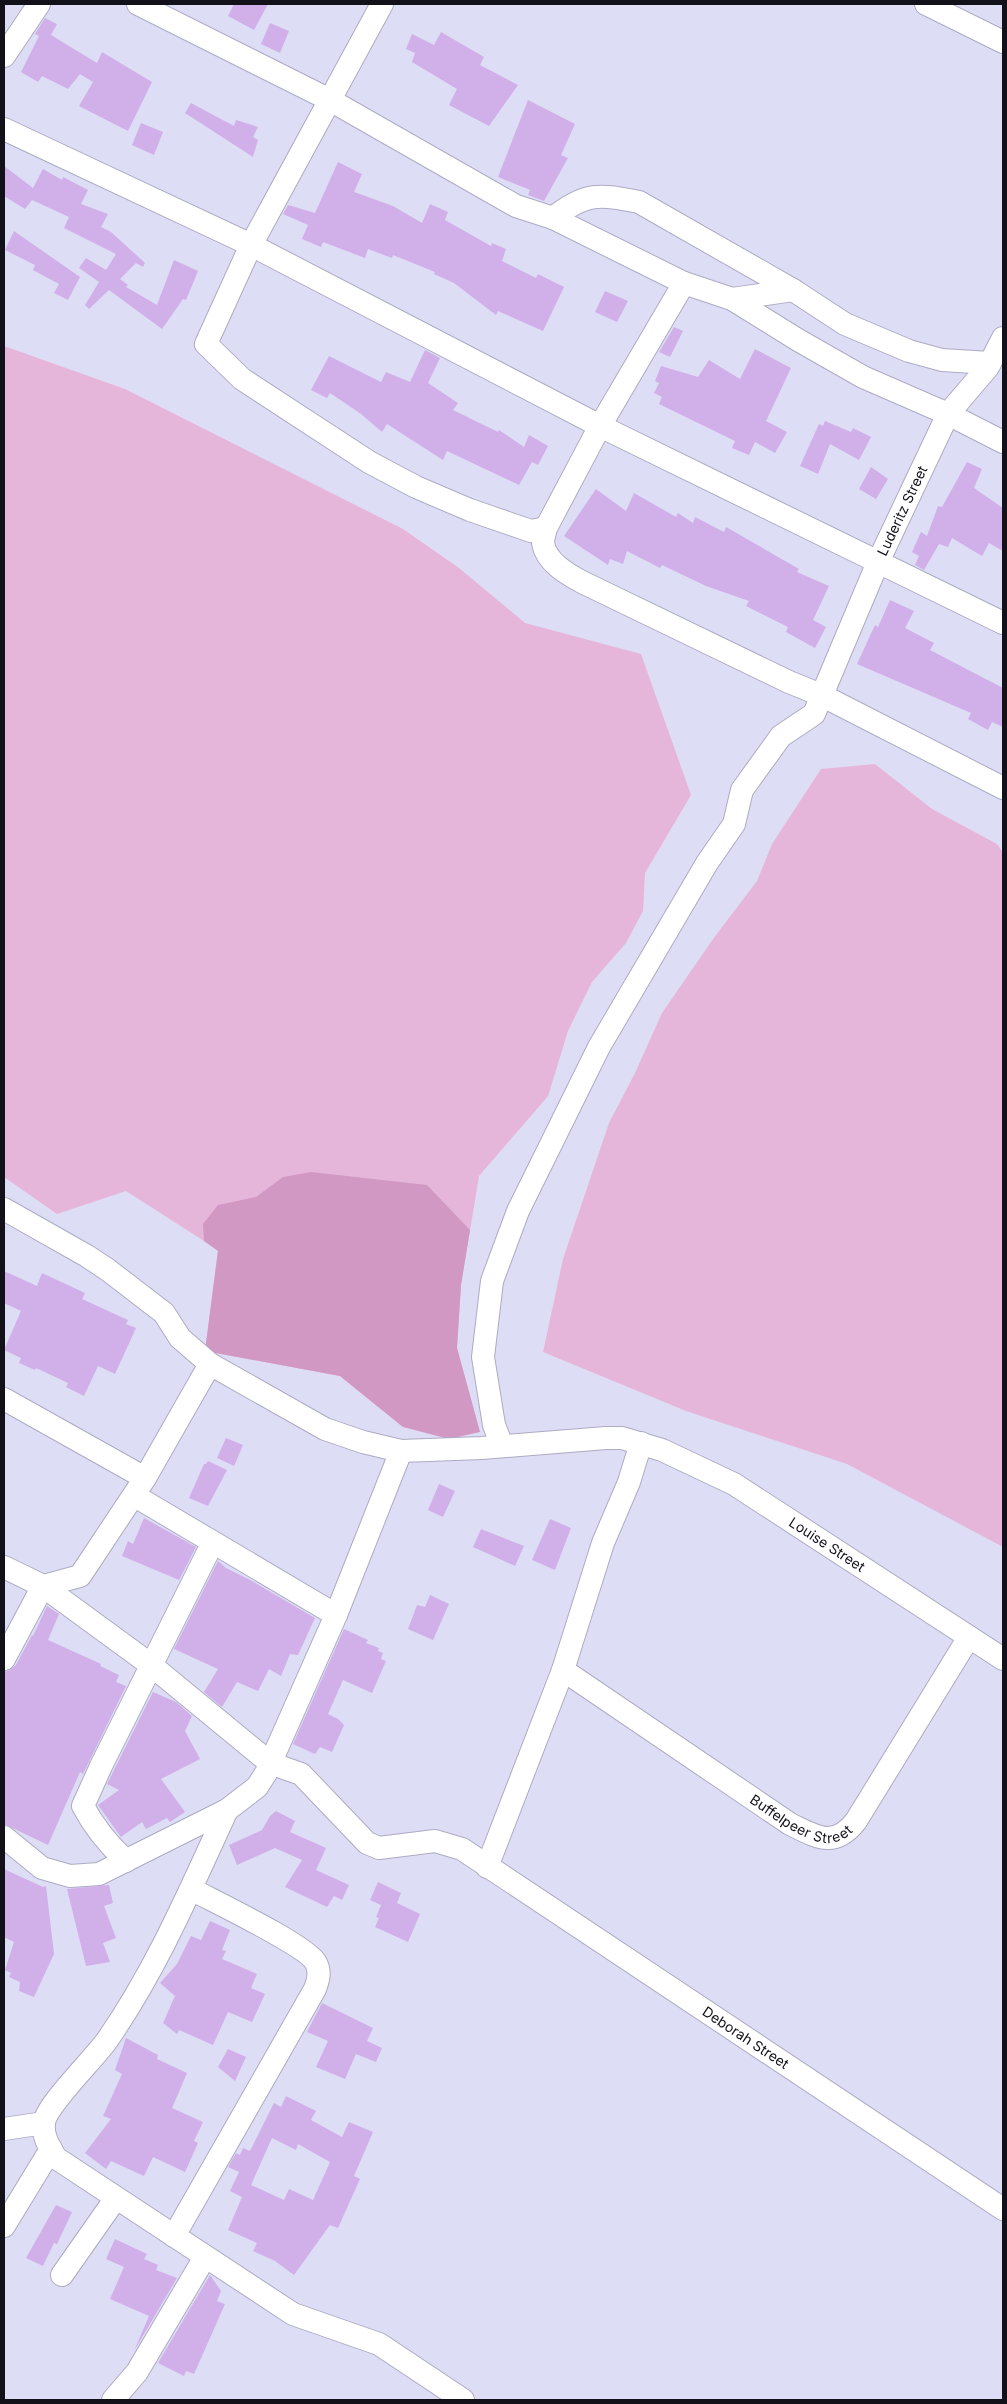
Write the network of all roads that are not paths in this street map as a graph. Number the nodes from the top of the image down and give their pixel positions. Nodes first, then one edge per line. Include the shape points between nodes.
1 (40, 4) edge
2 (138, 4) edge
3 (382, 4) edge
4 (926, 4) edge
5 (1003, 42) edge
6 (4, 56) edge
7 (330, 100) junction
8 (4, 128) edge
9 (553, 218) junction
10 (251, 245) junction
11 (684, 283) junction
12 (793, 290) junction
13 (732, 299) junction
14 (1003, 338) edge
15 (990, 363) junction
16 (948, 414) junction
17 (600, 426) junction
18 (1003, 442) edge
19 (546, 528) junction
20 (878, 562) junction
21 (1003, 623) edge
22 (821, 695) junction
23 (1003, 788) edge
24 (4, 1209) edge
25 (210, 1364) junction
26 (4, 1399) edge
27 (642, 1443) junction
28 (502, 1446) junction
29 (400, 1451) junction
30 (140, 1487) junction
31 (212, 1544) junction
32 (4, 1567) edge
33 (43, 1586) junction
34 (336, 1615) junction
35 (969, 1636) junction
36 (4, 1659) edge
37 (1003, 1659) edge
38 (151, 1665) junction
39 (563, 1670) junction
40 (270, 1763) junction
41 (227, 1810) junction
42 (4, 1837) edge
43 (126, 1862) junction
44 (487, 1867) junction
45 (191, 1889) junction
46 (44, 2123) junction
47 (4, 2129) edge
48 (51, 2149) junction
49 (116, 2198) junction
50 (1003, 2209) edge
51 (4, 2226) edge
52 (174, 2236) junction
53 (205, 2257) junction
54 (62, 2275) dead end
55 (113, 2400) edge
56 (463, 2400) edge

1 - 6 street
2 - 7 street
3 - 7 street
4 - 5 street
7 - 9 street via 516,206
7 - 10 street
8 - 10 street
9 - 11 street
9 - 12 street via 589,196 611,196 639,202
10 - 17 street
10 - 19 street via 206,344 220,358 242,378 317,428 369,462 416,487 530,532
11 - 13 street
11 - 17 street
12 - 13 street
12 - 15 street via 845,324 909,351 942,360
13 - 16 street via 863,377
14 - 15 street, Luderitz Street
15 - 16 street, Luderitz Street
16 - 18 street
16 - 20 street, Luderitz Street
17 - 19 street
17 - 20 street
19 - 22 street via 543,544 553,562 565,574
20 - 21 street
20 - 22 street, Luderitz Street
22 - 23 street
22 - 28 street, Luderitz Street via 814,714 781,736 742,790 734,824 707,862 599,1047 518,1211 492,1281 483,1357 494,1425
24 - 25 street, Louise Street via 108,1270 164,1313 180,1338
25 - 29 street, Louise Street via 325,1429
25 - 30 street
26 - 30 street
27 - 28 street, Louise Street via 606,1438
27 - 35 street, Louise Street via 734,1484
27 - 39 street via 603,1544
28 - 29 street, Louise Street
29 - 34 street
30 - 31 street
30 - 33 street via 80,1576
31 - 34 street
31 - 38 street
32 - 33 street, Deborah Street
33 - 36 street
33 - 38 street, Deborah Street
34 - 40 street
35 - 37 street, Louise Street
35 - 39 street, Buffelpeer Street via 856,1821 841,1836 833,1839 811,1834 790,1824
38 - 40 street, Deborah Street
38 - 43 street via 83,1806 108,1844
39 - 44 street
40 - 41 street via 257,1786
40 - 44 street, Deborah Street via 301,1774 367,1842 379,1848 435,1841 462,1850
41 - 43 street
41 - 45 street
42 - 43 street via 42,1868 70,1876 100,1874
44 - 50 street, Deborah Street
45 - 46 street via 132,2004 105,2043 55,2102
45 - 52 street via 296,1945 316,1962 319,1976 315,1989
46 - 47 street
46 - 48 street via 46,2141
48 - 49 street via 56,2158
48 - 51 street
49 - 52 street
49 - 54 street
52 - 53 street
53 - 55 street via 138,2372
53 - 56 street via 293,2314 379,2344

